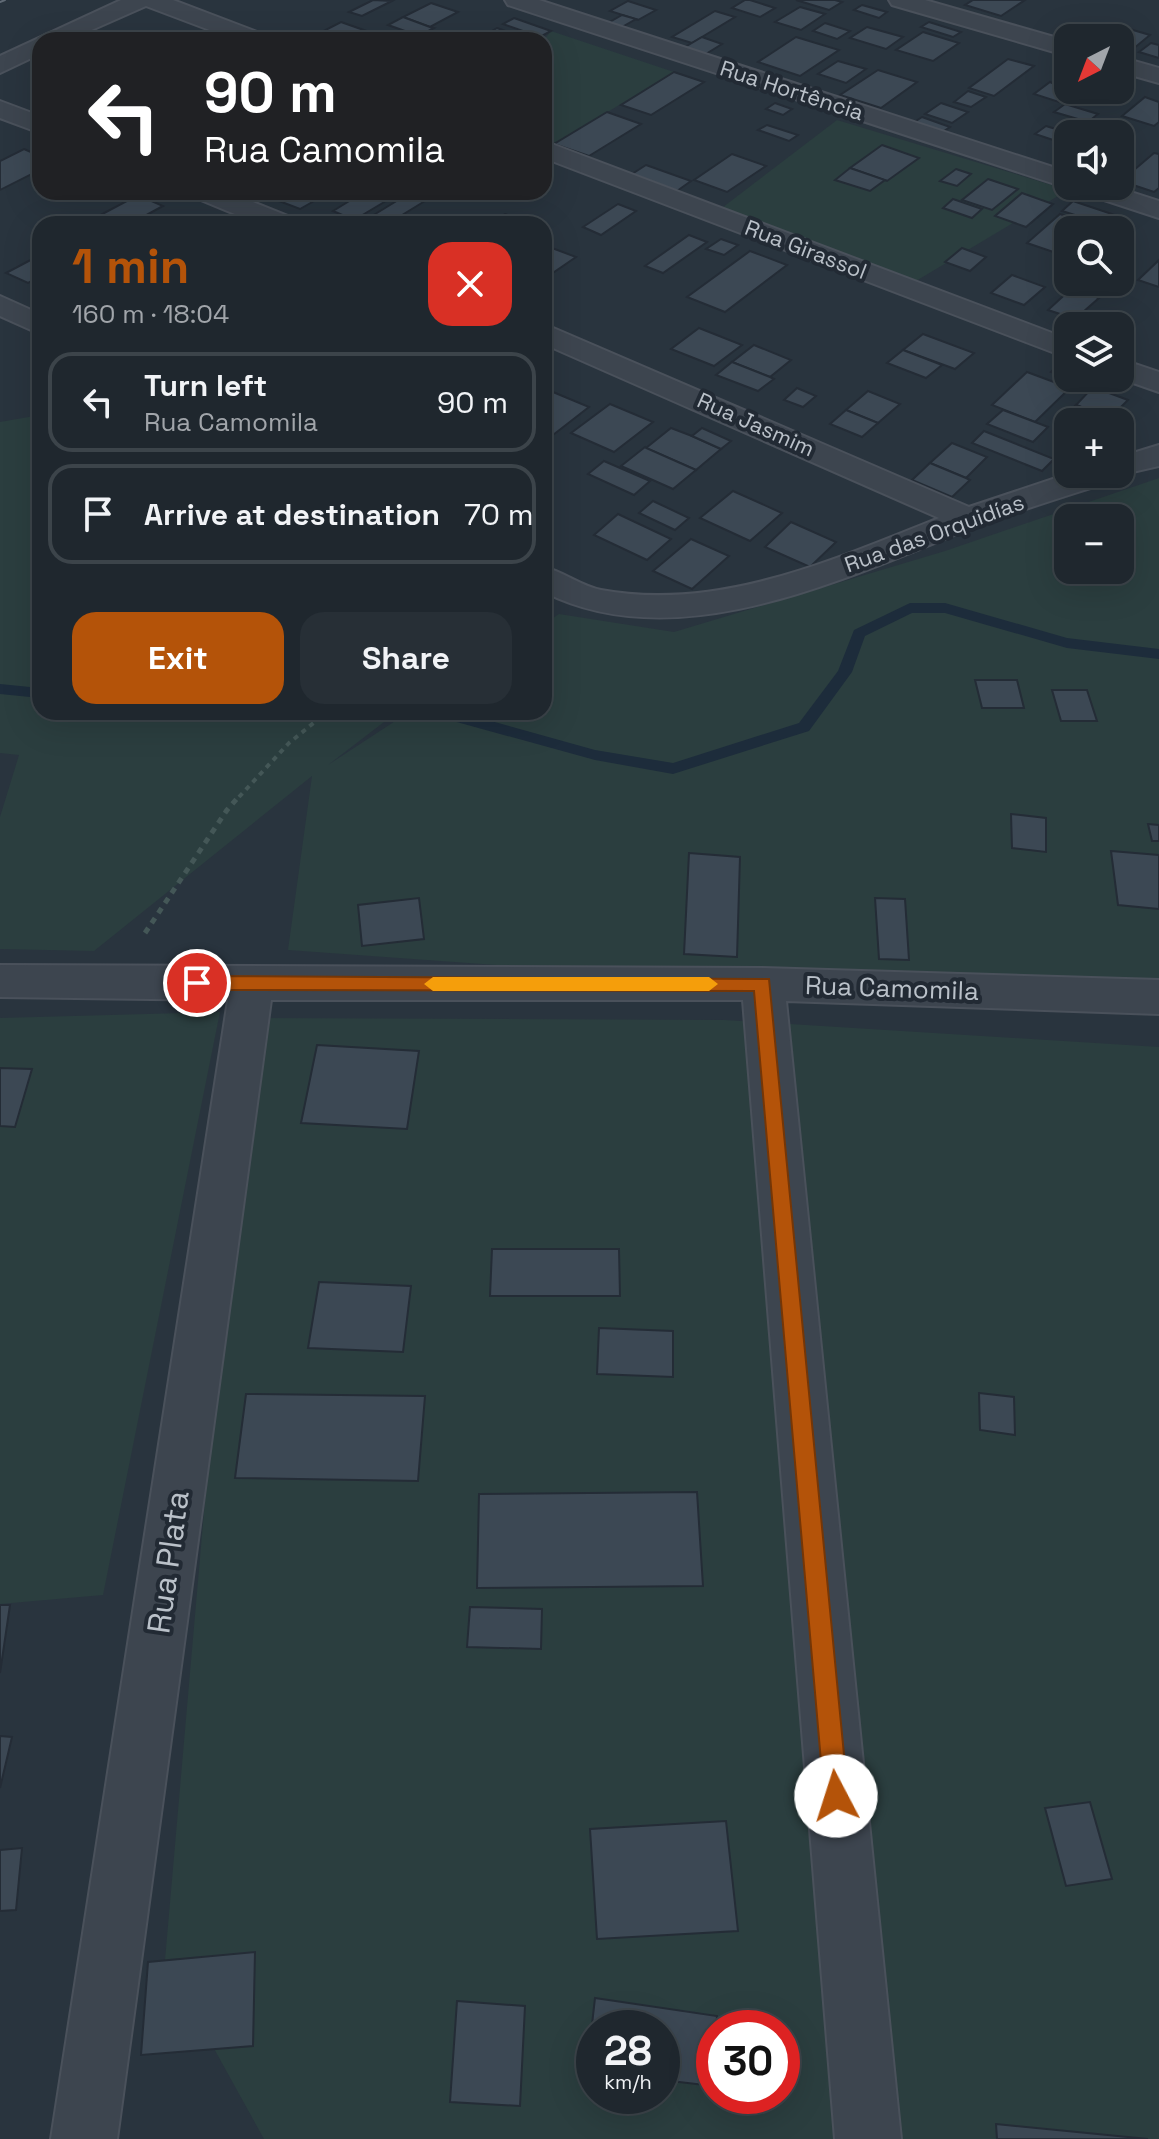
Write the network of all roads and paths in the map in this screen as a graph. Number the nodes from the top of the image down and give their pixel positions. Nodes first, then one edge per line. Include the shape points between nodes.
1 (140, 0) edge
2 (152, 0) edge
3 (516, 0) edge
4 (900, 0) edge
5 (67, 32) edge
6 (236, 32) edge
7 (1054, 45) edge
8 (32, 48) edge
9 (0, 66) edge
10 (1134, 68) edge
11 (1159, 76) edge
12 (0, 109) edge
13 (32, 122) edge
14 (552, 152) edge
15 (1054, 176) edge
16 (224, 200) edge
17 (1128, 200) edge
18 (1159, 210) edge
19 (264, 216) edge
20 (0, 305) edge
21 (32, 321) edge
22 (552, 336) edge
23 (1054, 344) edge
24 (1134, 373) edge
25 (1159, 383) edge
26 (1159, 455) edge
27 (1134, 463) edge
28 (1058, 488) edge
29 (967, 518) junction
30 (552, 581) edge
31 (317, 720) edge
32 (114, 980) junction
33 (0, 981) edge
34 (252, 984) junction
35 (763, 984) junction
36 (1159, 997) edge
37 (84, 2139) edge
38 (868, 2139) edge

1 - 5 street
2 - 6 street
3 - 15 street, Rua Hortência
4 - 7 street
8 - 9 street
10 - 11 street
12 - 13 street
14 - 23 street, Rua Girassol
16 - 19 street
17 - 18 street
20 - 21 street
22 - 29 street, Rua Jasmim
24 - 25 street
26 - 27 street
28 - 29 street, Rua das Orquidías
29 - 30 street, Rua das Orquidías via 813,579 729,600 667,605 598,601
31 - 32 path via 227,810
32 - 33 street, Rua Camomila
32 - 34 street, Rua Camomila
34 - 35 street, Rua Camomila
34 - 37 street, Rua Plata
35 - 36 street, Rua Camomila
35 - 38 street

